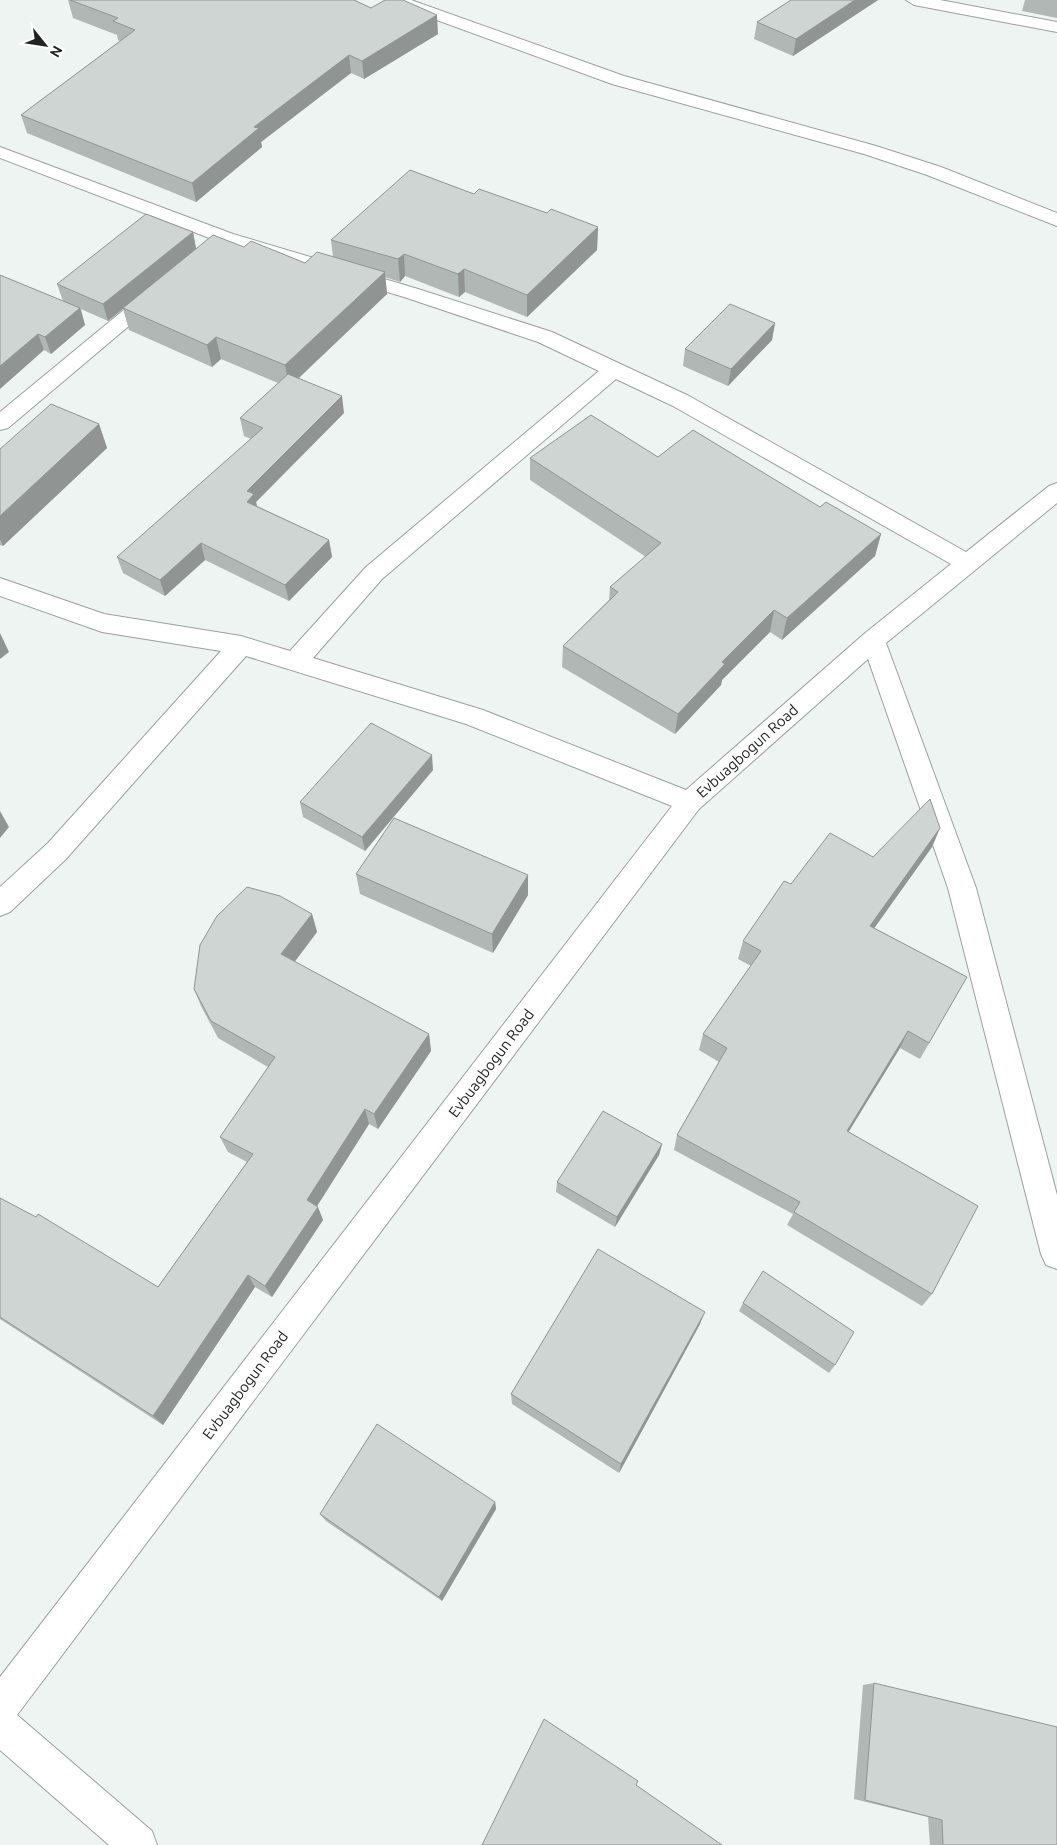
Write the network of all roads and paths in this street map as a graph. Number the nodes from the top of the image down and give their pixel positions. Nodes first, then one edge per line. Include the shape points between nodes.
1 (396, 0) edge
2 (924, 1) edge
3 (1057, 27) edge
4 (0, 152) edge
5 (1057, 220) edge
6 (226, 238) junction
7 (199, 259) edge
8 (171, 281) edge
9 (614, 370) junction
10 (0, 423) edge
11 (1057, 491) edge
12 (967, 563) junction
13 (0, 587) edge
14 (872, 640) junction
15 (241, 645) junction
16 (295, 662) junction
17 (690, 802) junction
18 (0, 904) edge
19 (1057, 1254) edge
20 (0, 1706) edge
21 (0, 1725) edge
22 (138, 1845) edge

1 - 5 street via 618,80 934,171
2 - 3 street
4 - 6 street
6 - 7 street
6 - 9 street via 410,292 544,336
8 - 10 street
9 - 12 street via 681,401
9 - 16 street via 374,573
11 - 12 street, Evbuagbogun Road
12 - 14 street, Evbuagbogun Road
13 - 15 street via 102,624
14 - 17 street, Evbuagbogun Road
14 - 19 street via 962,888
15 - 16 street
15 - 18 street via 57,851
16 - 17 street via 474,717
17 - 20 street, Evbuagbogun Road
21 - 22 street

